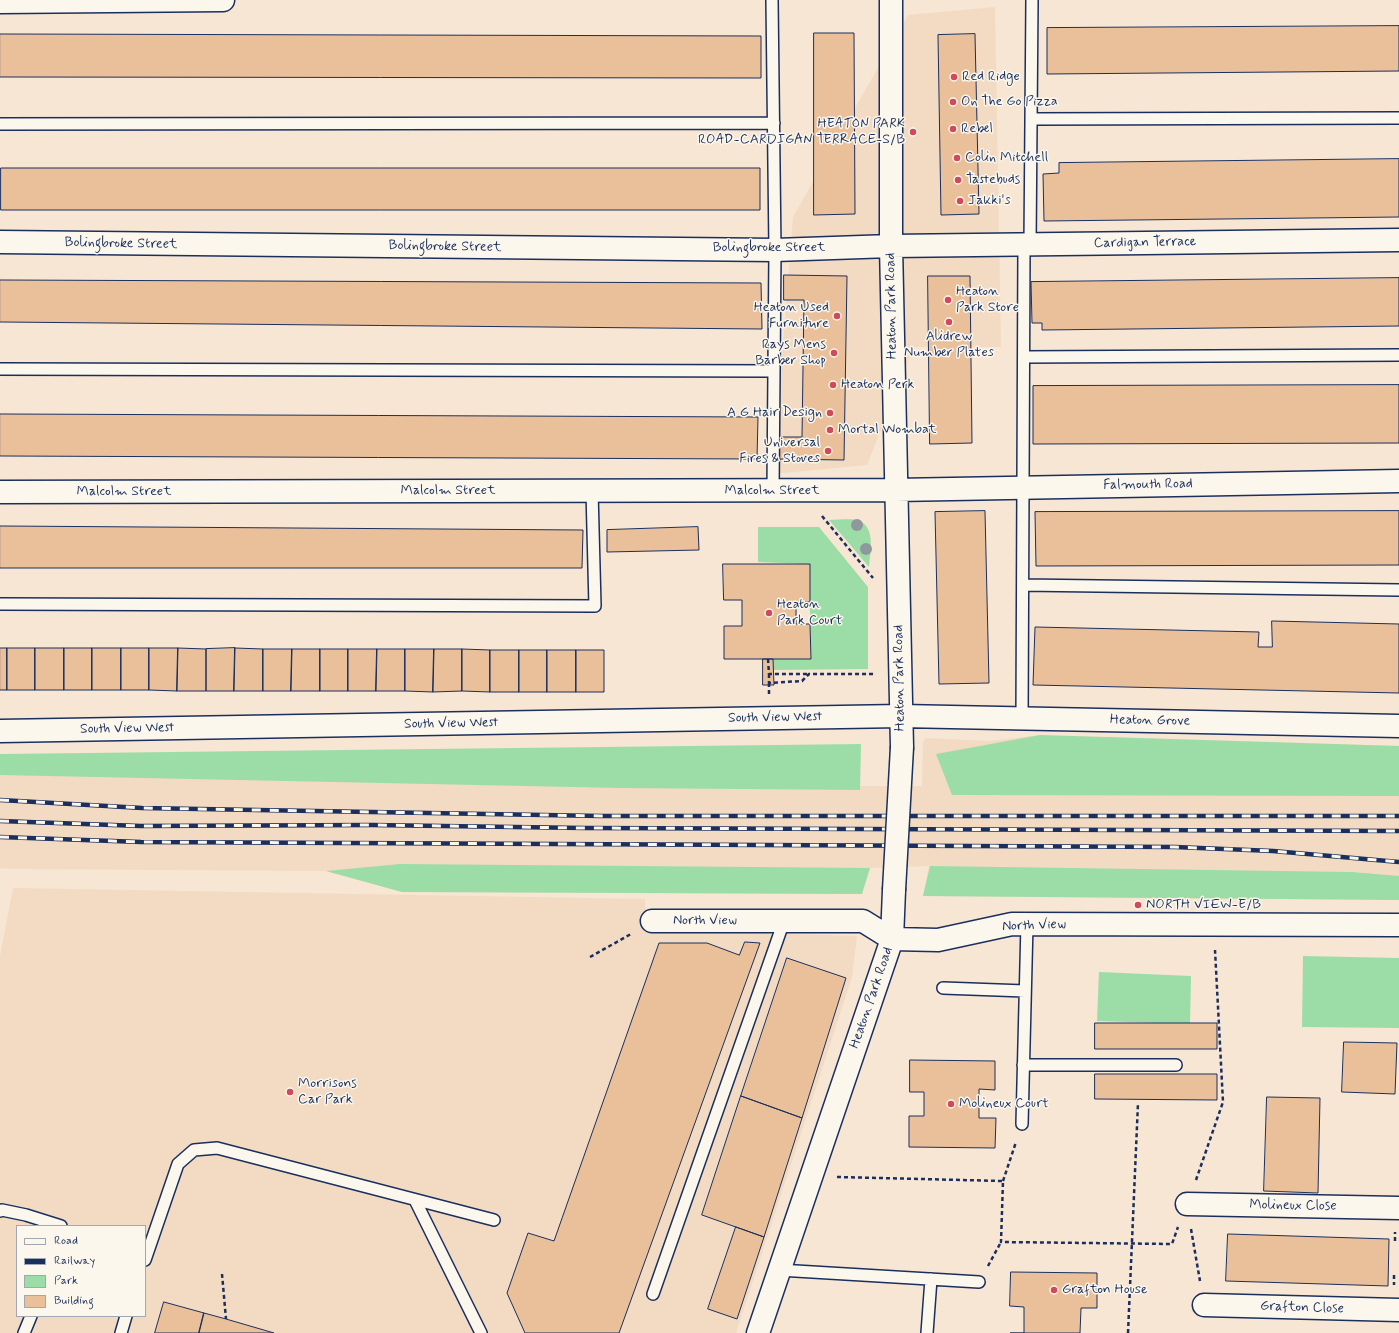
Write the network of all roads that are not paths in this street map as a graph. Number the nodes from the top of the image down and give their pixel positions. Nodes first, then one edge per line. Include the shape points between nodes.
1 (223, 0) edge
2 (772, 0) edge
3 (891, 0) edge
4 (1032, 0) edge
5 (0, 2) edge
6 (1399, 118) edge
7 (1032, 119) junction
8 (774, 123) junction
9 (0, 124) edge
10 (1399, 240) edge
11 (0, 242) edge
12 (1027, 245) junction
13 (891, 246) junction
14 (775, 250) junction
15 (1399, 355) edge
16 (1024, 357) junction
17 (0, 370) edge
18 (774, 370) junction
19 (1399, 480) edge
20 (1024, 488) junction
21 (773, 490) junction
22 (896, 490) junction
23 (592, 491) junction
24 (0, 492) edge
25 (1023, 585) junction
26 (1399, 590) edge
27 (0, 604) edge
28 (901, 716) junction
29 (1022, 719) junction
30 (1399, 726) edge
31 (0, 731) edge
32 (652, 921) road end
33 (784, 921) junction
34 (1027, 924) junction
35 (1399, 925) edge
36 (892, 939) junction
37 (943, 988) dead end
38 (1025, 991) junction
39 (1023, 1065) junction
40 (1176, 1065) dead end
41 (1022, 1124) road end
42 (415, 1200) junction
43 (1187, 1204) road end
44 (1399, 1208) edge
45 (0, 1212) edge
46 (494, 1220) dead end
47 (58, 1225) edge
48 (146, 1255) edge
49 (780, 1270) junction
50 (931, 1279) junction
51 (979, 1282) road end
52 (653, 1294) dead end
53 (1204, 1305) road end
54 (1399, 1310) edge
55 (31, 1317) edge
56 (126, 1317) edge
57 (24, 1333) edge
58 (121, 1333) edge
59 (481, 1333) edge
60 (758, 1333) edge
61 (927, 1333) edge

1 - 5 street
2 - 8 lane
3 - 13 street, Heaton Park Road
4 - 7 lane
6 - 7 lane
7 - 12 lane
8 - 9 lane
8 - 14 lane
10 - 12 street, Cardigan Terrace
11 - 14 street, Bolingbroke Street
12 - 13 street, Cardigan Terrace
12 - 16 lane
13 - 14 street, Bolingbroke Street
13 - 22 street, Heaton Park Road
14 - 18 lane
15 - 16 lane
16 - 20 lane
17 - 18 lane
18 - 21 lane
19 - 20 street, Falmouth Road
20 - 22 street, Falmouth Road
20 - 25 lane
21 - 22 street, Malcolm Street
21 - 23 street, Malcolm Street
22 - 28 street, Heaton Park Road
23 - 24 street, Malcolm Street
23 - 27 lane via 595,606
25 - 26 lane
25 - 29 lane
28 - 29 street, Heaton Grove
28 - 31 street, South View West
28 - 36 street, Heaton Park Road, bridge via 902,747
29 - 30 street, Heaton Grove
32 - 33 street, North View
33 - 36 street, North View via 863,921
33 - 52 lane
34 - 35 street, North View
34 - 36 street, North View via 1012,924 938,940
34 - 38 lane
36 - 49 street, Heaton Park Road
37 - 38 lane
38 - 39 lane
39 - 40 lane
39 - 41 lane
42 - 46 lane
42 - 48 lane via 217,1148 194,1150 178,1164
42 - 59 lane
43 - 44 street, Molineux Close
45 - 47 lane via 2,1210 26,1215
49 - 50 lane
49 - 60 street, Heaton Park Road
50 - 51 lane
50 - 61 lane
53 - 54 street, Grafton Close
55 - 57 lane
56 - 58 lane

